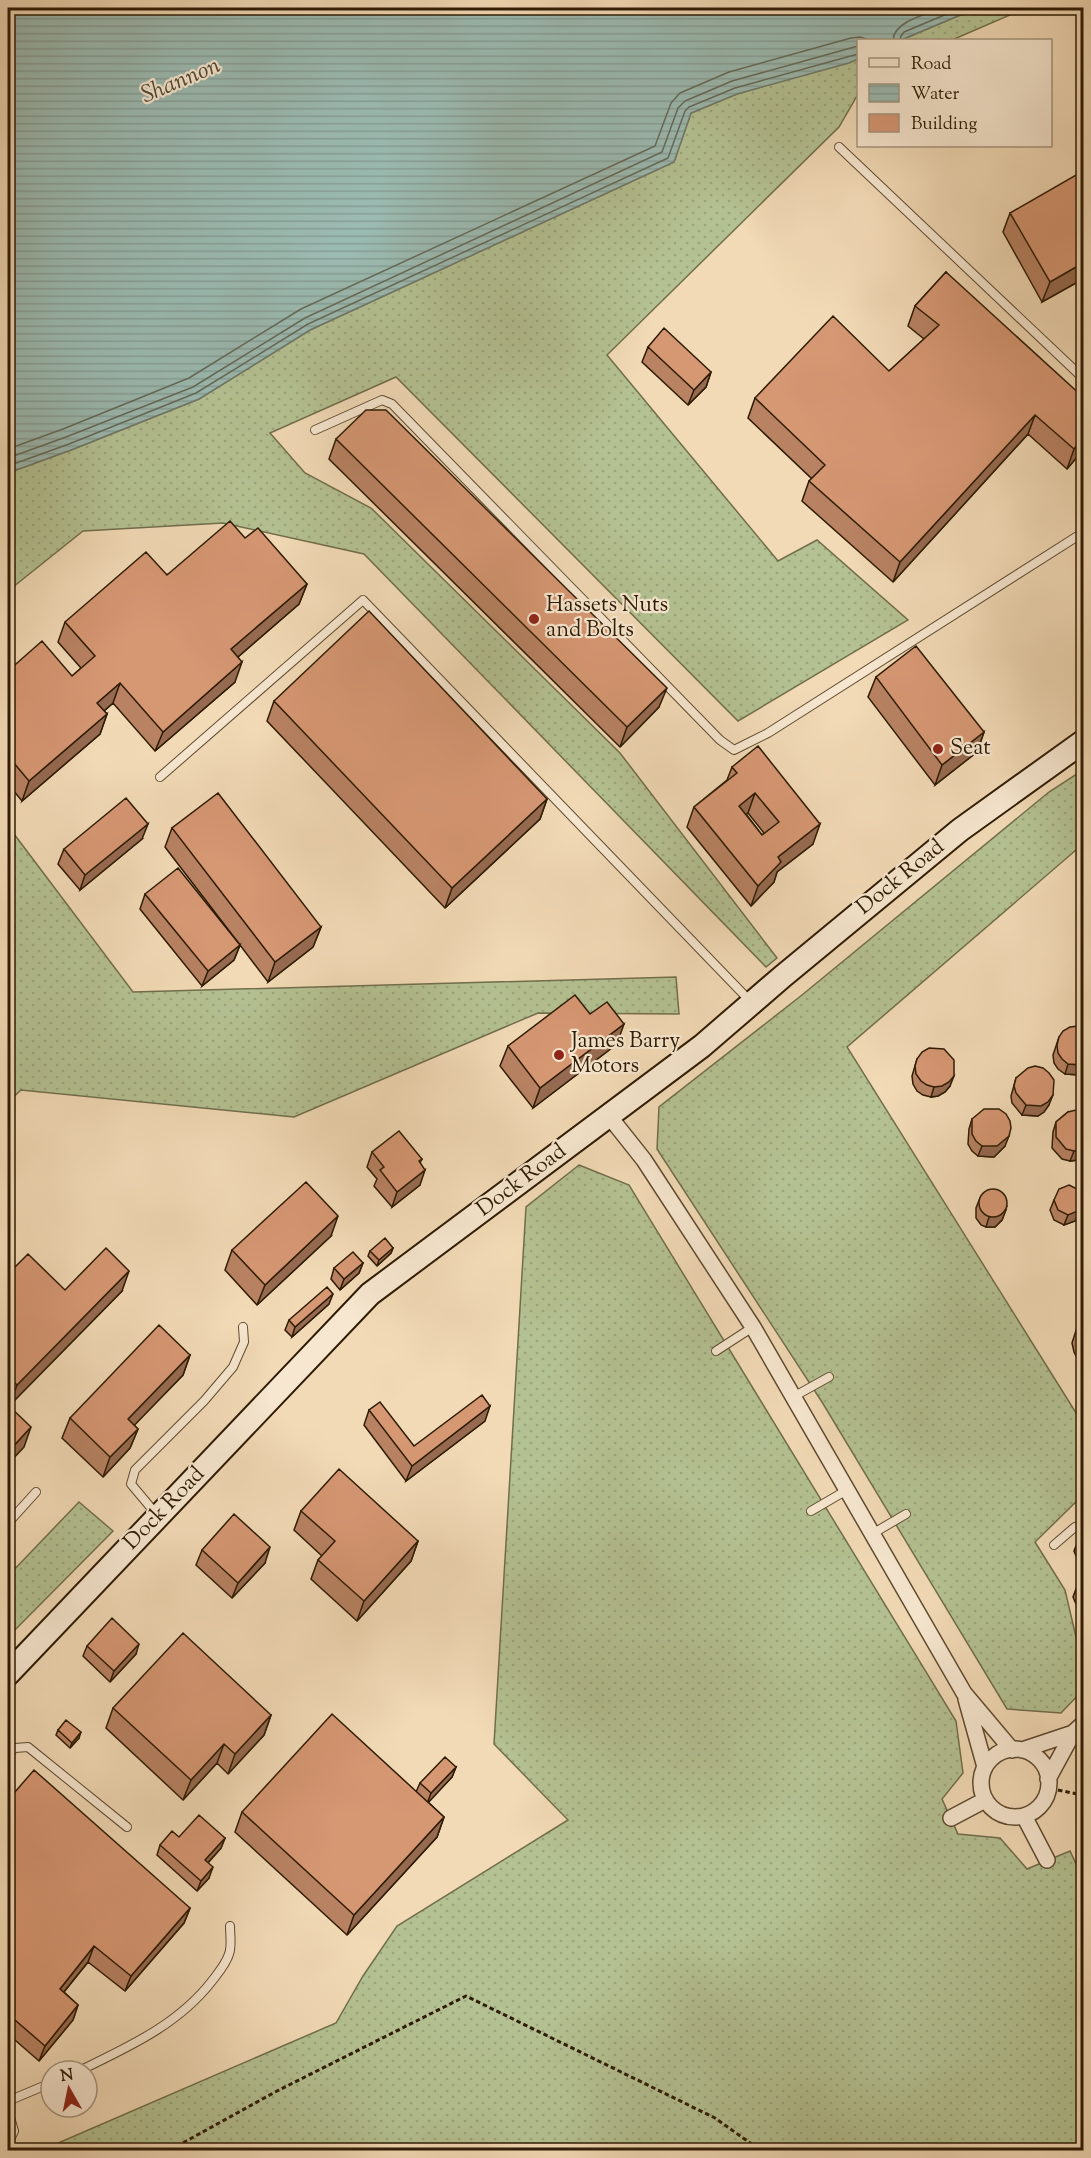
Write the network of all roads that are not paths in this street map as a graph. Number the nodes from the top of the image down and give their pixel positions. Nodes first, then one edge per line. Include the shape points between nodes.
1 (839, 147) dead end
2 (1083, 379) edge
3 (315, 430) dead end
4 (1083, 532) edge
5 (1083, 741) edge
6 (160, 777) dead end
7 (753, 1003) junction
8 (609, 1116) junction
9 (243, 1327) dead end
10 (753, 1327) junction
11 (716, 1351) dead end
12 (829, 1377) dead end
13 (793, 1397) junction
14 (847, 1490) junction
15 (36, 1492) dead end
16 (811, 1511) dead end
17 (906, 1514) dead end
18 (158, 1516) junction
19 (8, 1523) edge
20 (1083, 1524) edge
21 (872, 1534) junction
22 (1054, 1545) dead end
23 (8, 1674) edge
24 (964, 1693) junction
25 (1078, 1728) edge
26 (1017, 1750) junction
27 (8, 1754) edge
28 (985, 1767) junction
29 (1048, 1783) junction
30 (985, 1800) junction
31 (1024, 1816) junction
32 (951, 1818) dead end
33 (127, 1827) dead end
34 (1047, 1860) dead end
35 (230, 1926) dead end
36 (99, 2061) edge
37 (39, 2088) edge
38 (8, 2101) edge
39 (8, 2111) edge
40 (8, 2144) edge

1 - 2 lane
3 - 4 lane via 382,400 392,404 734,750 768,733
5 - 7 main road, Dock Road via 960,830
6 - 7 lane via 363,600
7 - 8 main road, Dock Road
8 - 10 street via 644,1160
8 - 18 main road, Dock Road via 370,1294
9 - 18 lane via 244,1342 233,1367 135,1470 131,1484
10 - 11 lane
10 - 13 street
12 - 13 lane
13 - 14 street
14 - 16 lane
14 - 21 street
15 - 19 lane
17 - 21 lane
18 - 23 main road, Dock Road
20 - 22 lane
21 - 24 street
24 - 26 street
24 - 28 street
25 - 26 street
25 - 29 street
26 - 28 street via 1001,1752
26 - 29 street via 1040,1761
27 - 33 lane via 15,1748 28,1747
28 - 30 street via 981,1789
29 - 31 street via 1042,1803
30 - 31 street via 1001,1815
30 - 32 street
31 - 34 street
35 - 36 lane via 230,1953 207,1987 173,2020
37 - 38 lane
39 - 40 lane via 14,2132

